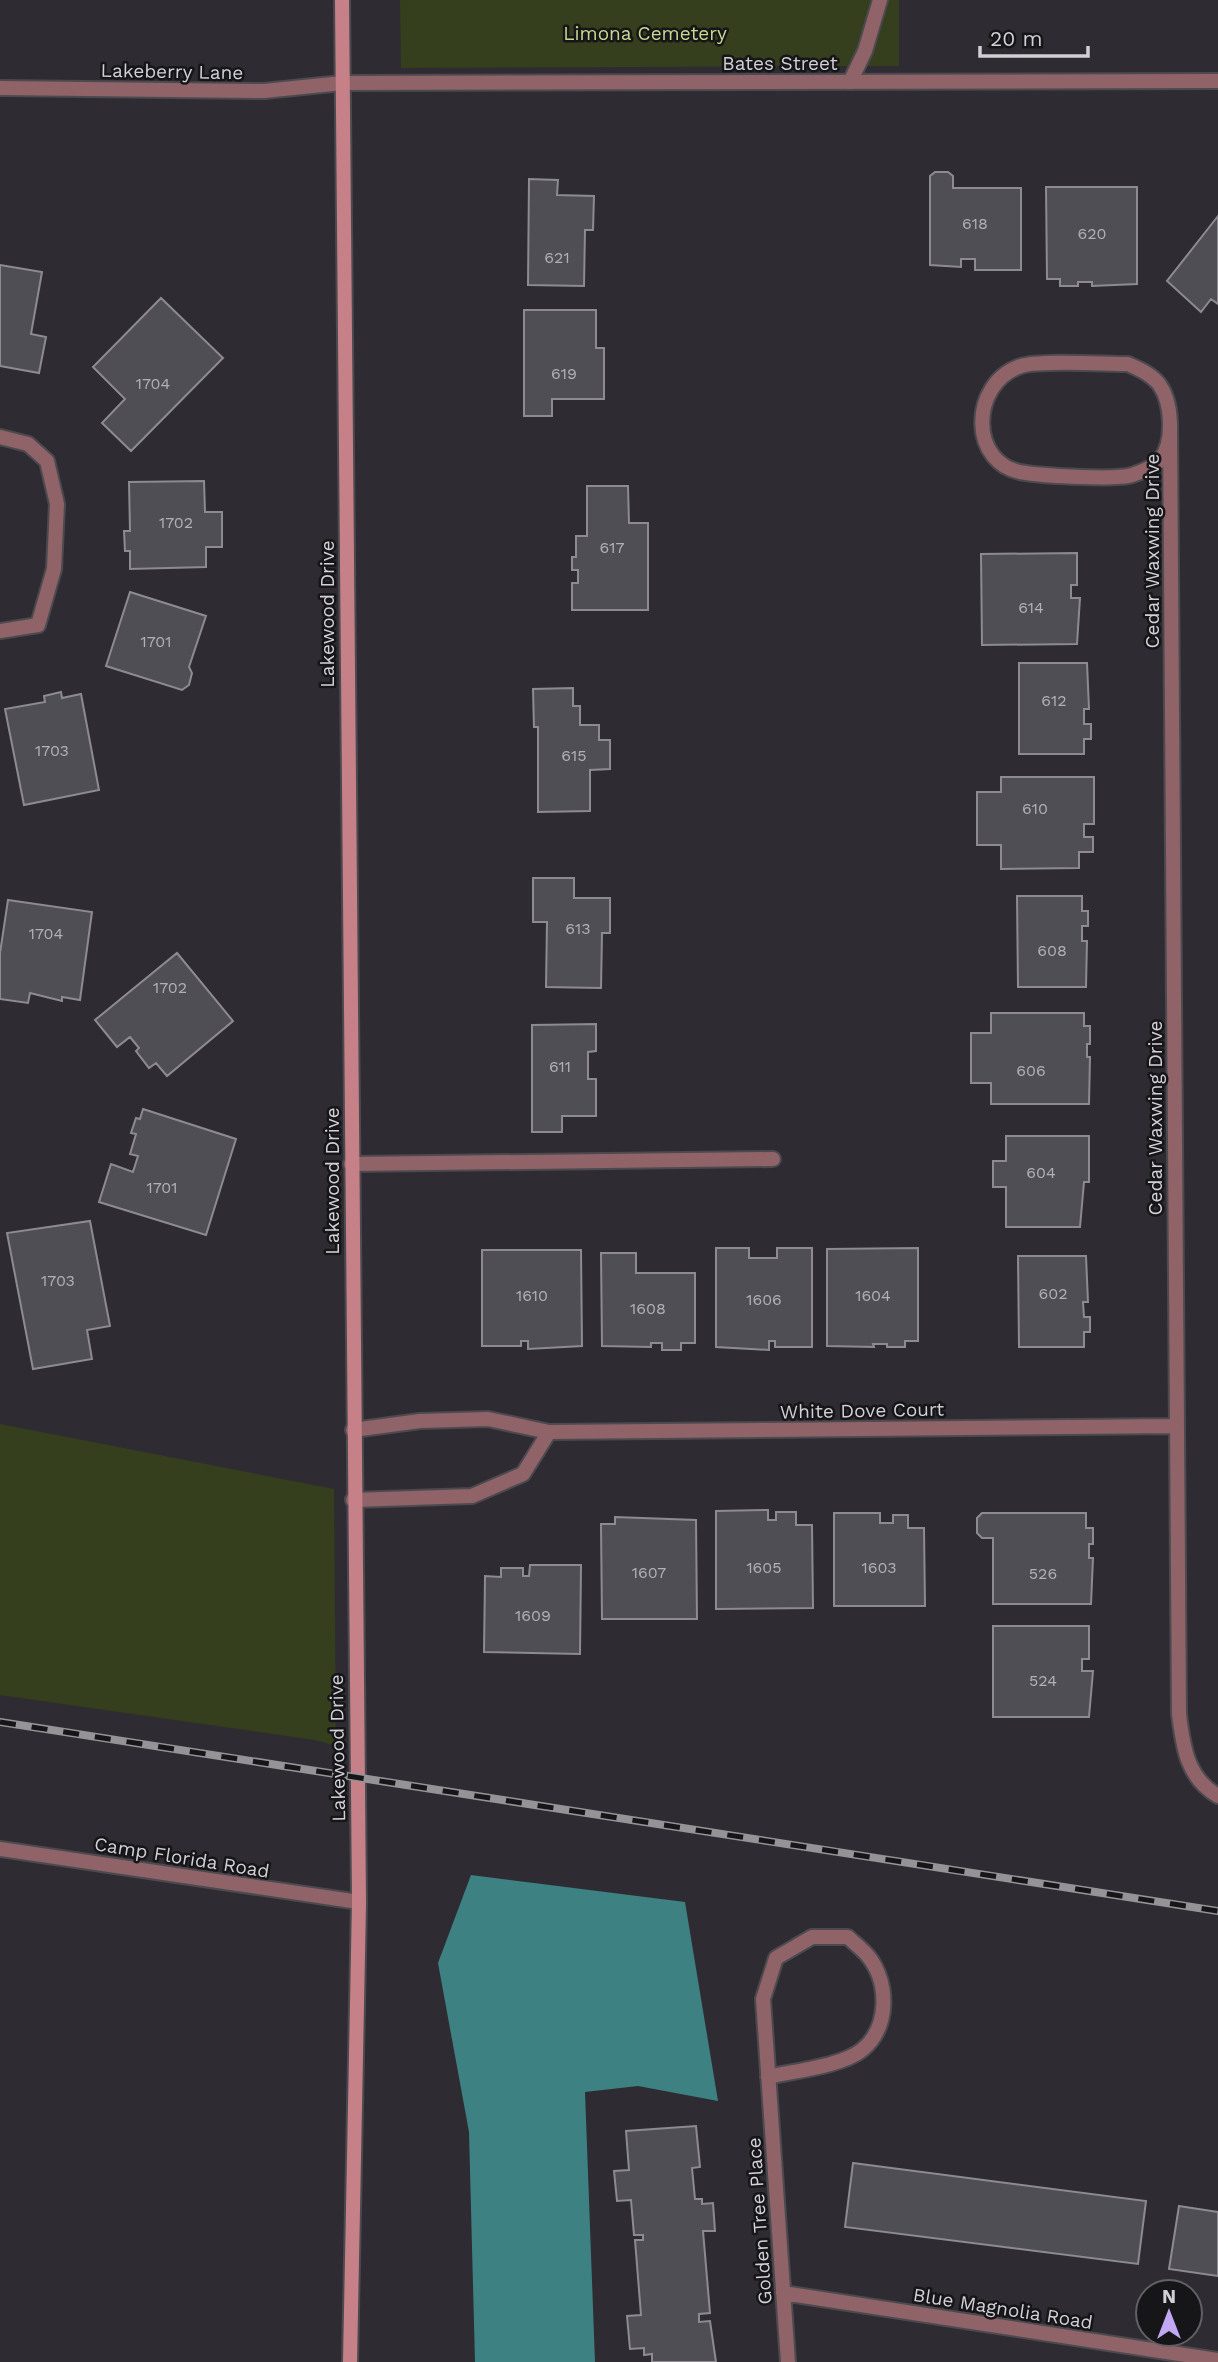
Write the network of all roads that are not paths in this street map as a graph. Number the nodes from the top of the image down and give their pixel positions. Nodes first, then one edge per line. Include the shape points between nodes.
1 (342, 0) edge
2 (880, 0) edge
3 (1218, 81) edge
4 (850, 82) junction
5 (342, 83) junction
6 (0, 88) edge
7 (1170, 425) junction
8 (0, 438) edge
9 (0, 631) edge
10 (773, 1159) dead end
11 (351, 1164) junction
12 (1176, 1426) junction
13 (353, 1430) junction
14 (549, 1432) junction
15 (353, 1500) junction
16 (1218, 1796) edge
17 (0, 1849) edge
18 (359, 1902) junction
19 (768, 2077) junction
20 (783, 2293) junction
21 (1218, 2360) edge
22 (350, 2362) edge
23 (788, 2362) edge

1 - 5 street, Lakewood Drive
2 - 4 street
3 - 4 street, Bates Street
4 - 5 street, Bates Street
5 - 6 street, Lakeberry Lane via 264,91
5 - 11 street, Lakewood Drive
7 - 7 street via 1166,396 1157,382 1128,364 1023,365 999,379 987,393 982,410 985,444 993,457 1007,469 1025,473 1129,476 1160,460
7 - 12 street, Cedar Waxwing Drive
8 - 9 street via 28,444 47,461 57,505 54,569 38,625
10 - 11 street
11 - 13 street, Lakewood Drive
12 - 14 street, White Dove Court
12 - 16 street, Cedar Waxwing Drive via 1178,1714 1193,1774
13 - 14 street, White Dove Court via 419,1421 488,1419
13 - 15 street, Lakewood Drive
14 - 15 street via 523,1474 472,1496
15 - 18 street, Lakewood Drive
17 - 18 street, Camp Florida Road
18 - 22 street, Lakewood Drive
19 - 19 street, Golden Tree Place via 763,1999 776,1958 812,1937 848,1937 869,1957 885,1993 880,2027 862,2050 827,2064
19 - 20 street, Golden Tree Place
20 - 21 street, Blue Magnolia Road
20 - 23 street, Golden Tree Place

